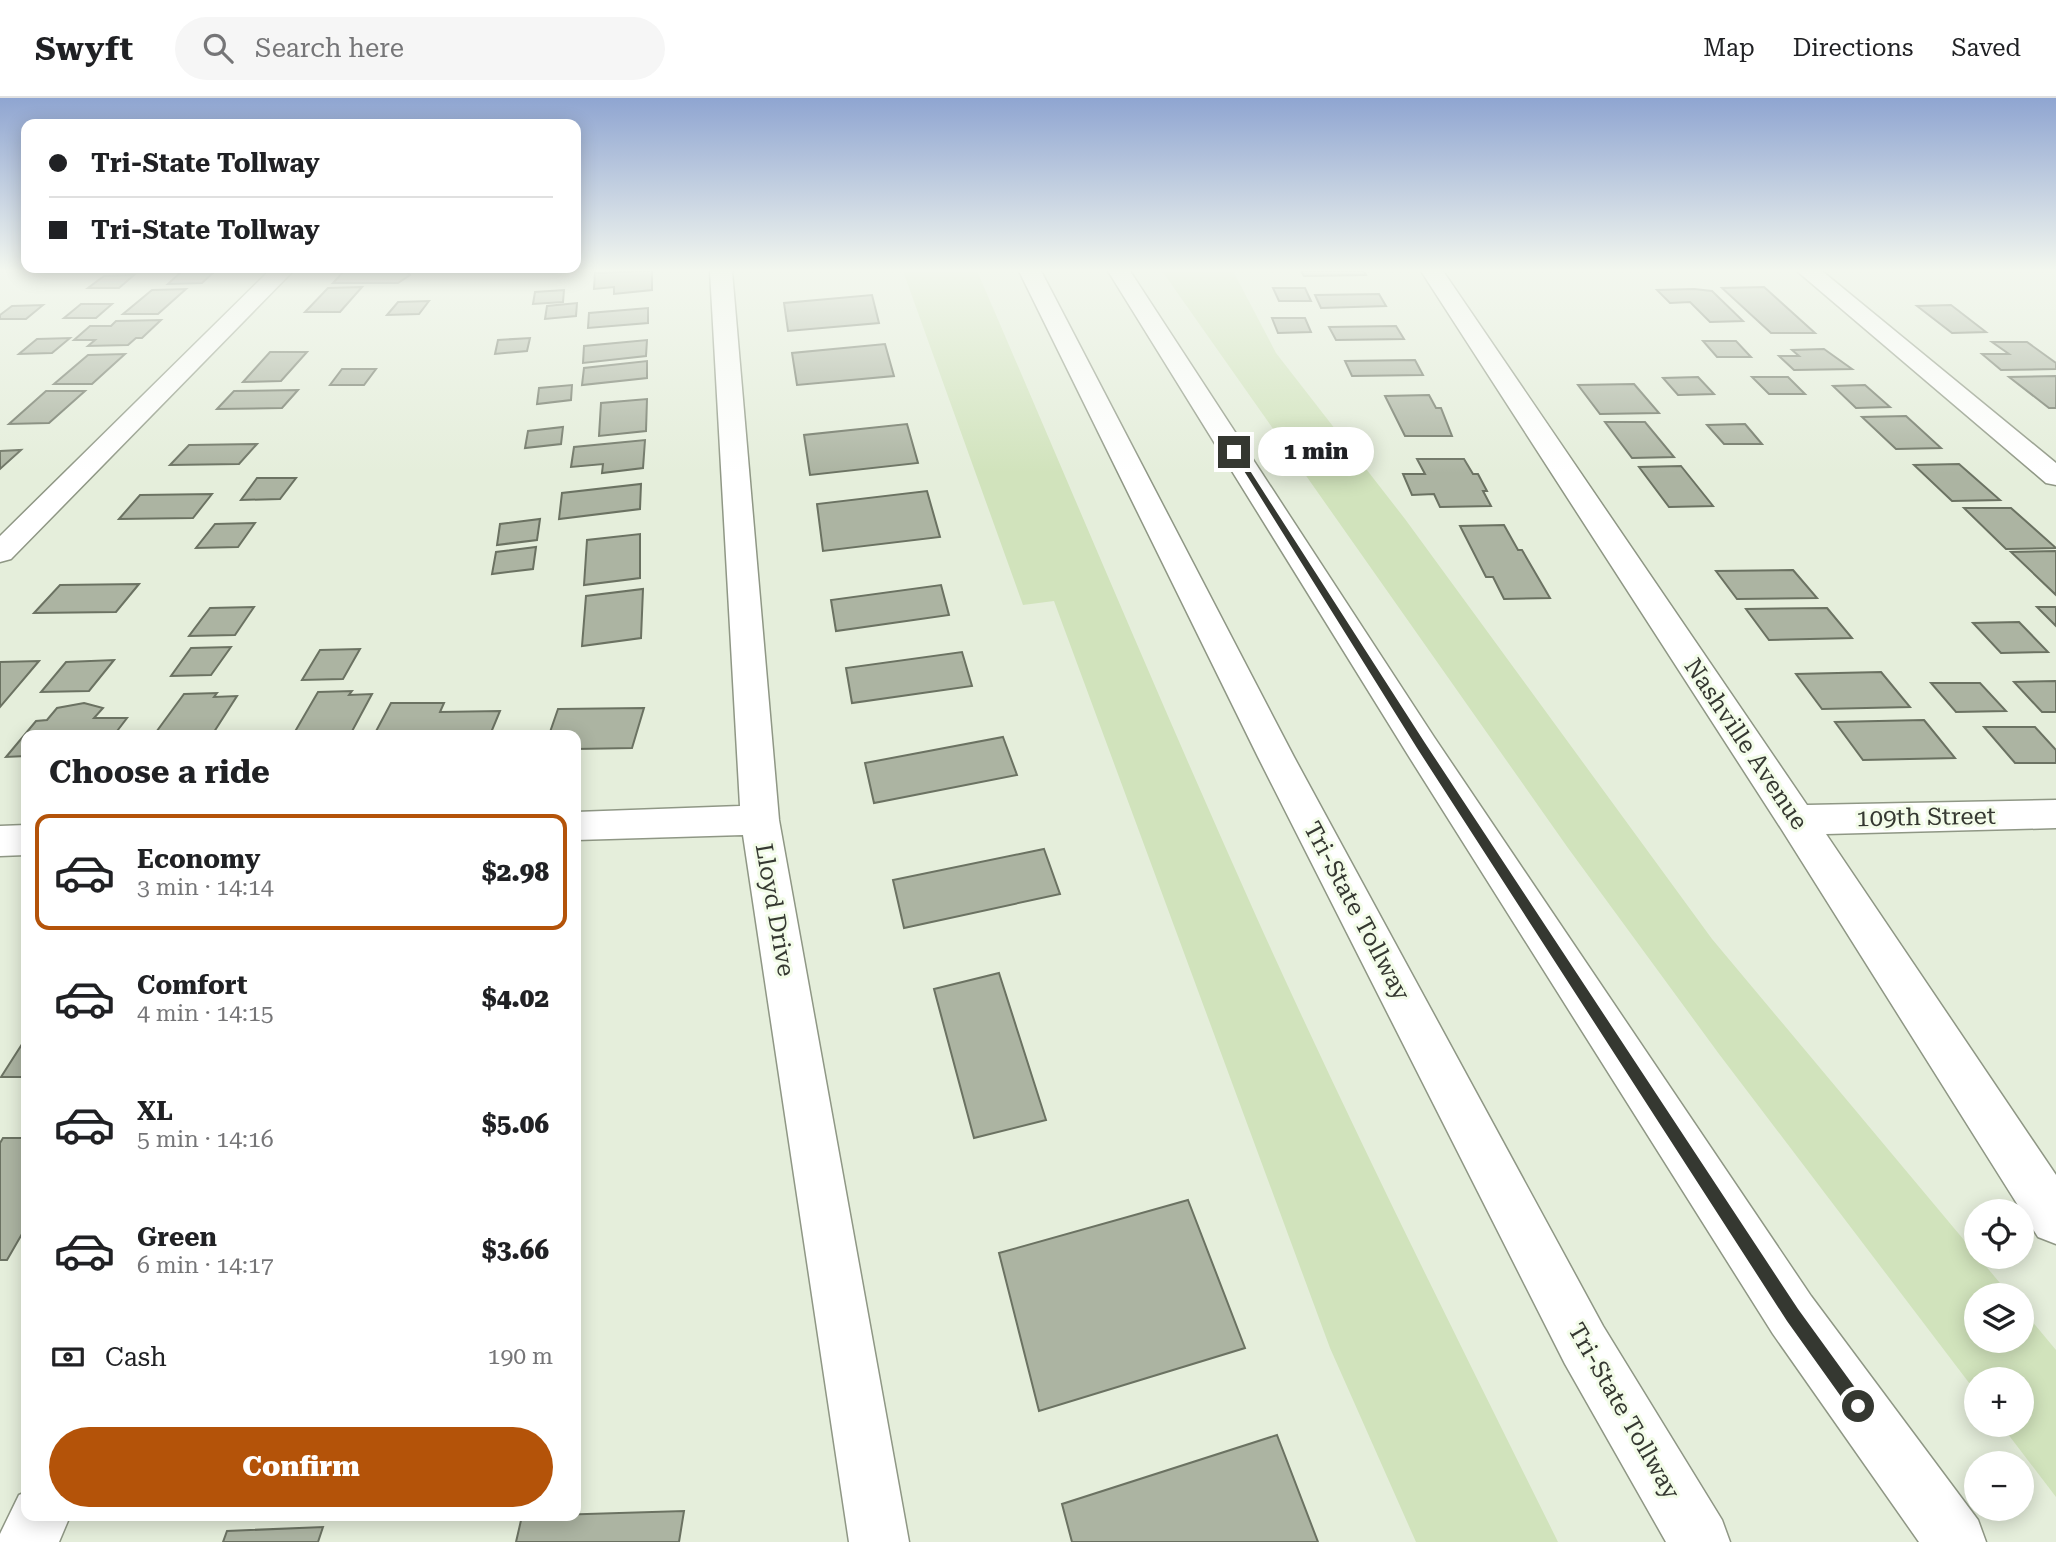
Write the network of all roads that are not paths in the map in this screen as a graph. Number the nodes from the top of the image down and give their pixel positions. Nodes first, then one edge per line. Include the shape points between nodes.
1 (215, 338) edge
2 (726, 338) edge
3 (1064, 338) edge
4 (1162, 338) edge
5 (1477, 338) edge
6 (1889, 338) edge
7 (2056, 477) edge
8 (0, 553) edge
9 (2056, 814) edge
10 (760, 820) junction
11 (1797, 820) junction
12 (581, 826) edge
13 (21, 840) edge
14 (0, 841) edge
15 (2056, 1219) edge
16 (38, 1521) edge
17 (27, 1542) edge
18 (879, 1542) edge
19 (1700, 1542) edge
20 (1956, 1542) edge

1 - 8 main road
2 - 10 main road, Lloyd Drive
3 - 19 main road, Tri-State Tollway via 1276,757 1577,1332
4 - 20 main road via 1421,746 1785,1303
5 - 11 main road, Nashville Avenue
6 - 7 main road
9 - 11 main road, 109th Street
10 - 12 main road
10 - 18 main road, Lloyd Drive
11 - 15 main road, Nashville Avenue
13 - 14 main road
16 - 17 main road

